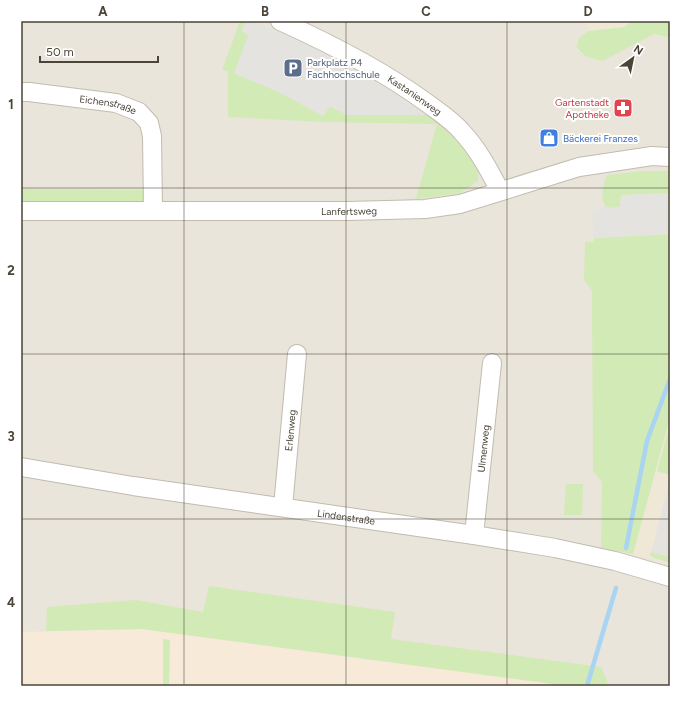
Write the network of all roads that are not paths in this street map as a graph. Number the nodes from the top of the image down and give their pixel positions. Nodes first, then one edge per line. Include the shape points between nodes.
1 (280, 21) edge
2 (21, 92) edge
3 (670, 157) edge
4 (500, 191) junction
5 (153, 210) junction
6 (21, 211) edge
7 (298, 354) dead end
8 (492, 363) dead end
9 (21, 467) edge
10 (283, 507) junction
11 (474, 535) junction
12 (670, 577) edge

1 - 4 street, Kastanienweg via 368,66 418,96 446,117 462,131 488,168
2 - 5 street, Eichenstraße via 116,103 140,112 149,123 152,136
3 - 4 street, Lanfertsweg via 652,156 579,167
4 - 5 street, Lanfertsweg via 460,204 425,209
5 - 6 street, Lanfertsweg
7 - 10 street, Erlenweg
8 - 11 street, Ulmenweg
9 - 10 street, Lindenstraße
10 - 11 street, Lindenstraße
11 - 12 street, Lindenstraße via 597,557

